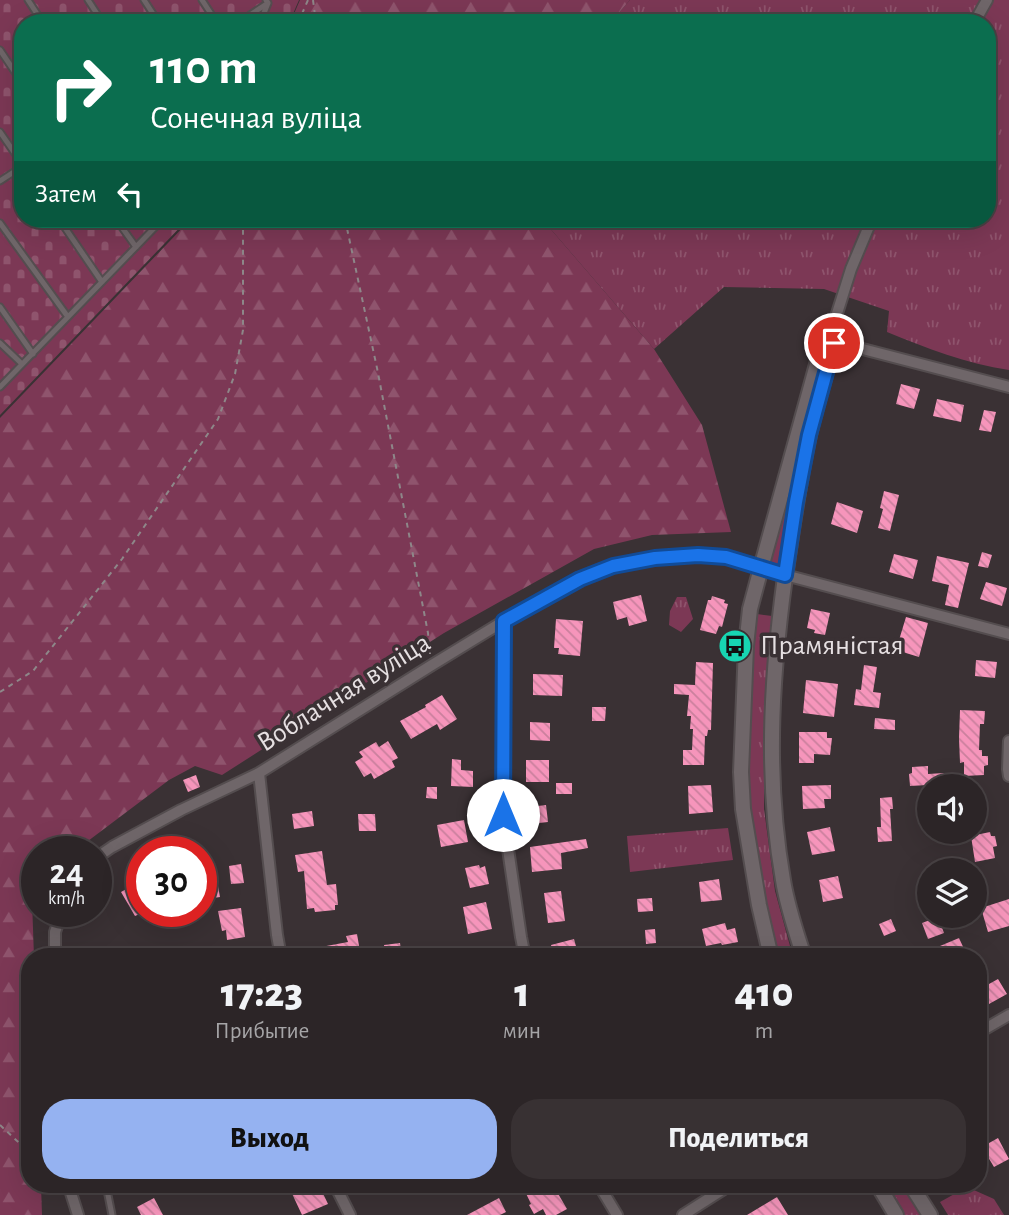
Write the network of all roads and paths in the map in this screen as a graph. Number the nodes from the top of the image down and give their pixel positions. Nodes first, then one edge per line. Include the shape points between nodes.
1 (268, 1) edge
2 (250, 14) edge
3 (0, 50) edge
4 (14, 71) edge
5 (0, 132) edge
6 (14, 152) edge
7 (0, 223) edge
8 (65, 228) edge
9 (122, 228) edge
10 (154, 228) edge
11 (243, 228) edge
12 (347, 228) edge
13 (868, 228) edge
14 (136, 247) junction
15 (102, 282) junction
16 (0, 307) edge
17 (68, 317) junction
18 (829, 341) junction
19 (0, 343) edge
20 (33, 354) junction
21 (22, 364) junction
22 (0, 387) edge
23 (1009, 387) edge
24 (761, 568) junction
25 (785, 575) junction
26 (504, 621) junction
27 (1009, 634) edge
28 (432, 665) junction
29 (0, 692) edge
30 (1009, 741) edge
31 (260, 773) junction
32 (1009, 776) edge
33 (112, 847) edge
34 (57, 927) edge
35 (55, 948) edge
36 (279, 948) edge
37 (523, 948) edge
38 (769, 948) edge
39 (801, 948) edge
40 (1009, 1015) edge
41 (987, 1028) edge
42 (0, 1125) edge
43 (21, 1145) edge
44 (71, 1193) edge
45 (108, 1193) edge
46 (339, 1193) edge
47 (604, 1193) edge
48 (717, 1193) edge
49 (883, 1193) edge
50 (916, 1193) edge
51 (78, 1215) edge
52 (113, 1215) edge
53 (349, 1215) edge
54 (617, 1215) edge
55 (683, 1215) edge
56 (896, 1215) edge
57 (930, 1215) edge

1 - 2 lane
3 - 4 lane
5 - 6 lane
7 - 17 lane
8 - 15 lane
9 - 14 lane
10 - 14 lane
11 - 29 path via 243,330 235,374 218,419 114,569 33,671
12 - 28 path
13 - 18 street
14 - 15 lane
15 - 17 lane
16 - 20 lane
17 - 20 lane
18 - 23 street
18 - 24 street
18 - 25 street
19 - 21 lane
20 - 21 lane
21 - 22 lane
24 - 25 street, Воблачная вуліца
24 - 26 street, Воблачная вуліца via 726,557 698,555 613,566
24 - 38 street via 746,646 741,772 750,858
25 - 27 street, Воблачная вуліца
25 - 39 street via 773,687 773,793 783,883
26 - 28 street, Воблачная вуліца
26 - 37 street via 503,815
28 - 31 street, Воблачная вуліца
30 - 32 street
31 - 33 street
31 - 36 street, Воблачная вуліца
34 - 35 street
40 - 41 street
42 - 43 path
44 - 51 street
45 - 52 lane
46 - 53 street
47 - 54 street
48 - 55 street
49 - 56 street
50 - 57 street

